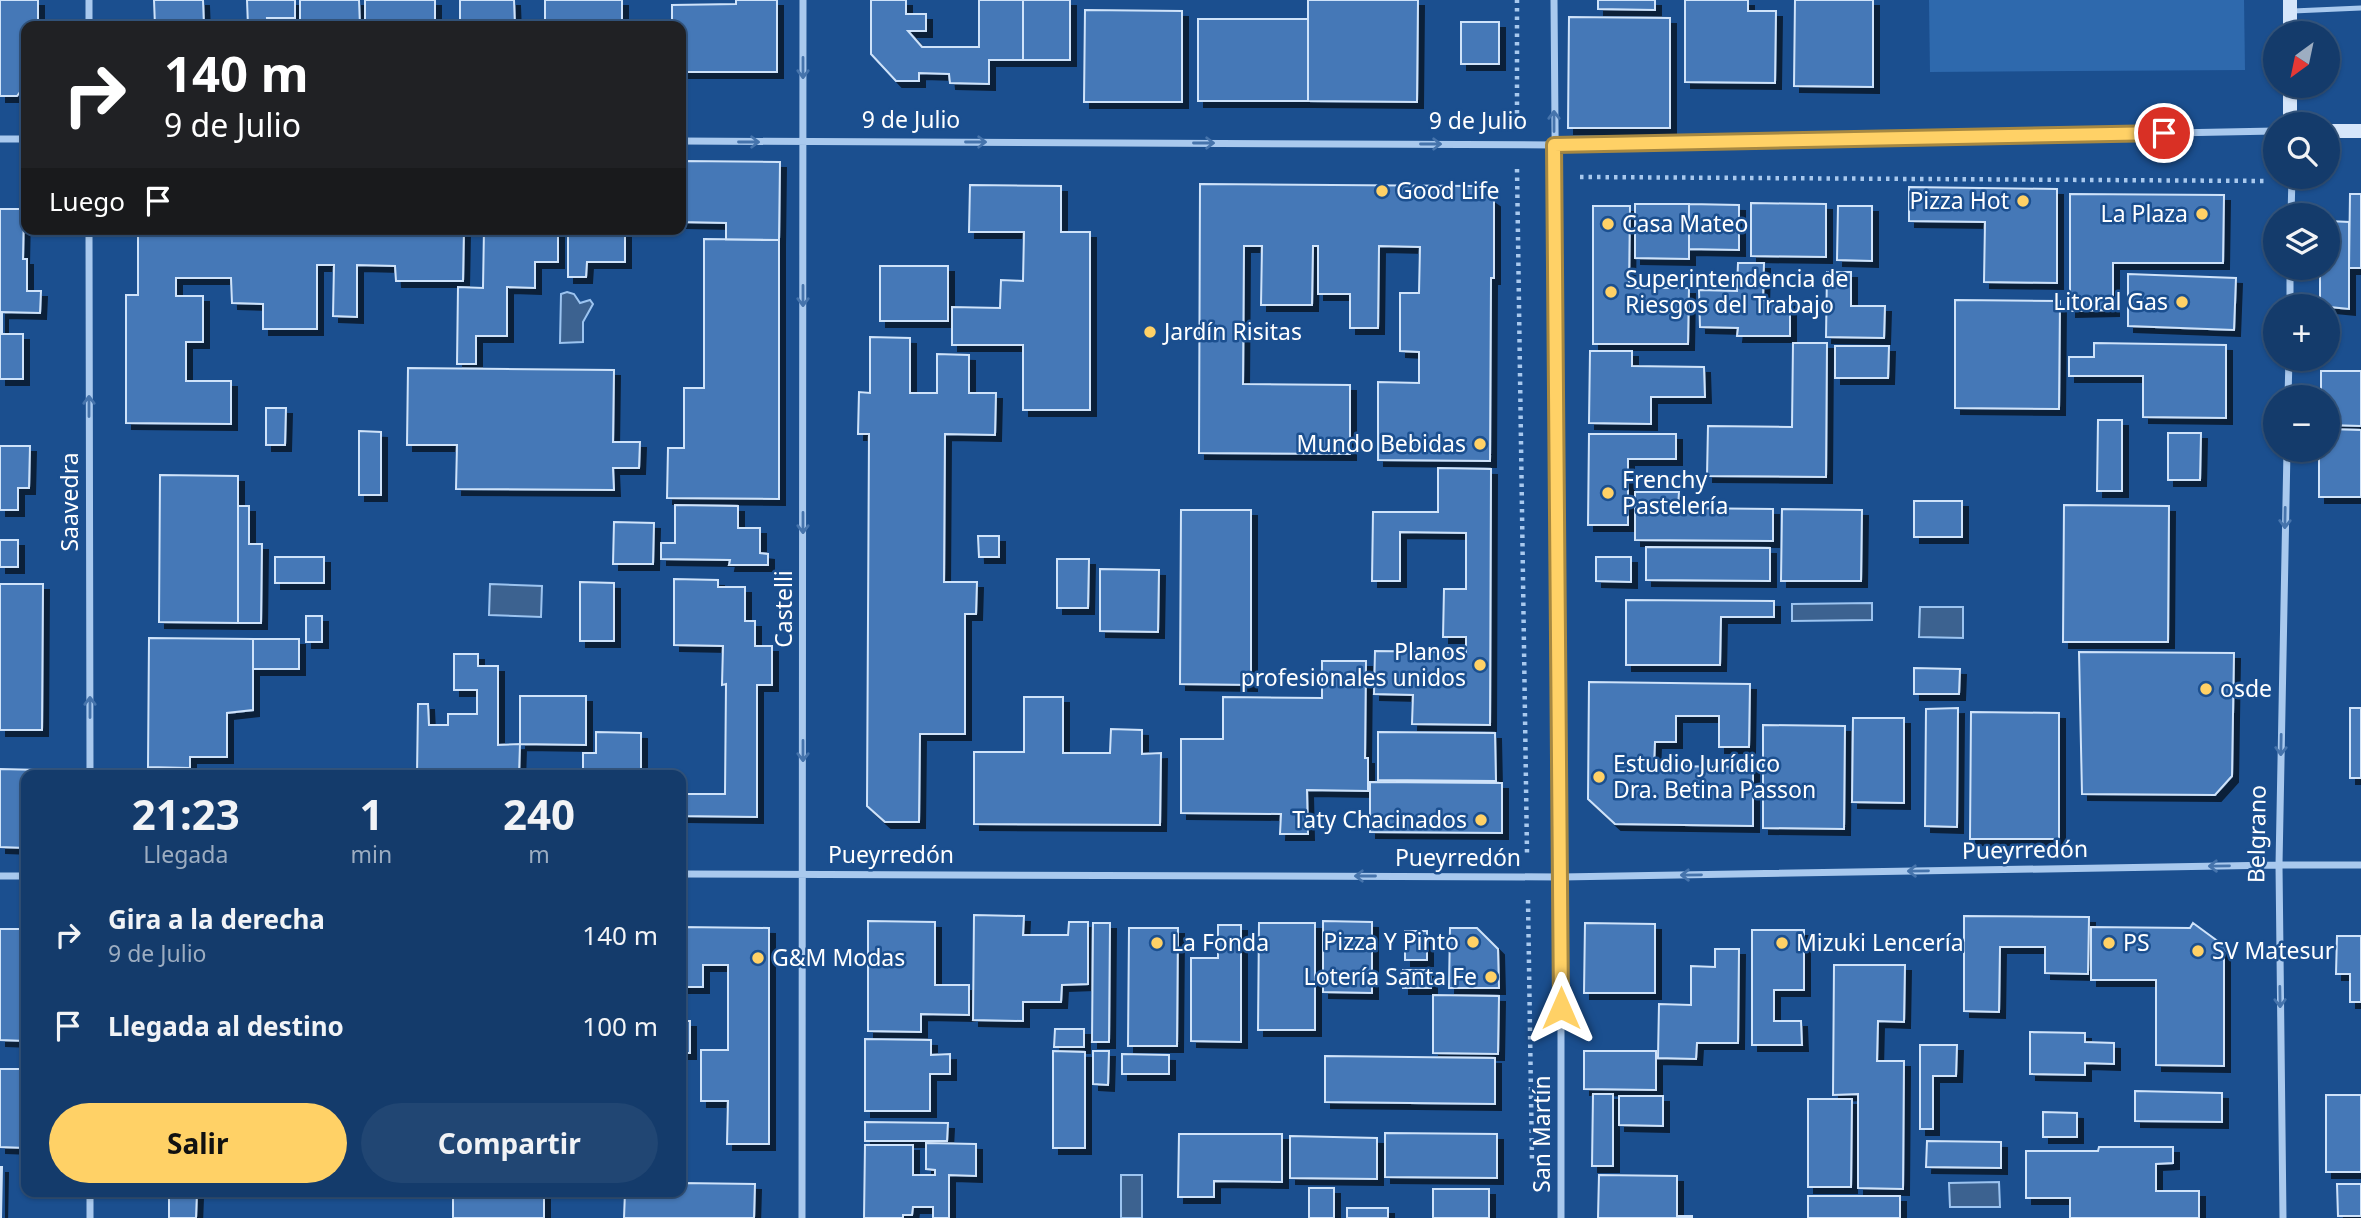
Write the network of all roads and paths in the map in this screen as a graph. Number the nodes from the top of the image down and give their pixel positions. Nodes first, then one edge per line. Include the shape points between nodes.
1 (89, 0) edge
2 (803, 0) edge
3 (1517, 0) edge
4 (1554, 0) edge
5 (2290, 5) edge
6 (2361, 8) edge
7 (89, 21) edge
8 (2263, 131) edge
9 (2340, 131) edge
10 (2361, 131) edge
11 (0, 139) edge
12 (21, 139) edge
13 (686, 142) edge
14 (803, 142) junction
15 (1517, 144) junction
16 (1554, 145) junction
17 (1555, 177) junction
18 (2263, 179) edge
19 (89, 235) edge
20 (2287, 462) edge
21 (90, 770) edge
22 (2278, 865) junction
23 (2361, 865) edge
24 (686, 874) edge
25 (803, 874) junction
26 (0, 876) edge
27 (21, 876) edge
28 (1528, 877) junction
29 (1561, 877) junction
30 (1532, 1163) dead end
31 (90, 1197) edge
32 (90, 1218) edge
33 (802, 1218) edge
34 (1561, 1218) edge
35 (2283, 1218) edge

1 - 7 street
2 -> 14 street, Castelli
3 - 15 path
16 -> 4 street, San Martín
5 - 6 lane
8 - 16 street, 9 de Julio
9 - 10 main road
11 - 12 street
13 -> 14 street, 9 de Julio
14 -> 15 street, 9 de Julio
14 -> 25 street, Castelli
15 - 16 street, 9 de Julio
15 - 28 path
16 - 17 street, San Martín
17 - 18 path
17 - 29 street, San Martín
21 -> 19 street, Saavedra
20 -> 22 street, Belgrano
22 - 23 street, Pueyrredón
22 -> 29 street, Pueyrredón
22 -> 35 street, Belgrano
24 - 25 street, Pueyrredón
28 -> 25 street, Pueyrredón
25 - 33 street, Castelli
26 - 27 street
28 - 29 street, Pueyrredón
28 - 30 path
29 - 34 street, San Martín
31 - 32 street

